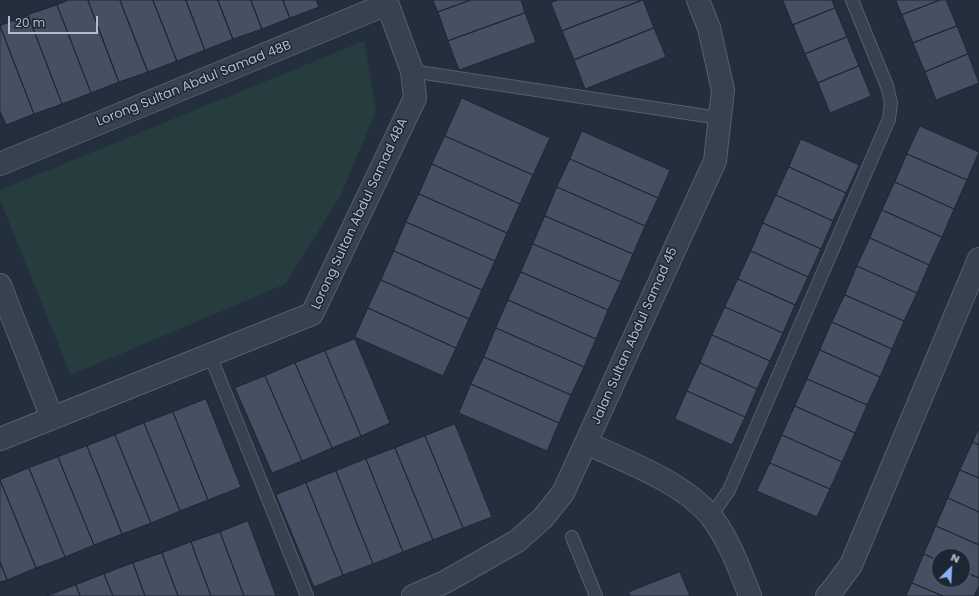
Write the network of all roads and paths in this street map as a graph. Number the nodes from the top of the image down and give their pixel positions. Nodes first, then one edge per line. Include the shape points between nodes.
1 (698, 0) edge
2 (852, 0) edge
3 (386, 2) edge
4 (412, 71) junction
5 (719, 118) junction
6 (0, 164) edge
7 (979, 259) edge
8 (0, 285) edge
9 (210, 355) junction
10 (52, 418) junction
11 (0, 439) edge
12 (586, 443) junction
13 (710, 515) junction
14 (572, 537) dead end
15 (448, 589) edge
16 (307, 596) edge
17 (414, 596) edge
18 (596, 596) edge
19 (750, 596) edge
20 (827, 596) edge

1 - 5 street, Jalan Sultan Abdul Samad 45 via 709,28 723,90
2 - 13 lane via 887,86 891,103 889,119 729,490
3 - 4 street, Lorong Sultan Abdul Samad 48A
3 - 6 street, Lorong Sultan Abdul Samad 48B
4 - 5 lane
4 - 9 street, Lorong Sultan Abdul Samad 48A via 415,98 312,314
5 - 12 street, Jalan Sultan Abdul Samad 45 via 715,161
7 - 20 street via 850,565
8 - 10 street
9 - 10 street, Lorong Sultan Abdul Samad 48A
9 - 16 lane
10 - 11 street, Lorong Sultan Abdul Samad 48A
12 - 13 street via 645,469 686,494
12 - 15 street, Jalan Sultan Abdul Samad 45 via 563,493 543,518 517,541
13 - 19 street via 736,559
14 - 18 lane
15 - 17 street, Jalan Sultan Abdul Samad 45

